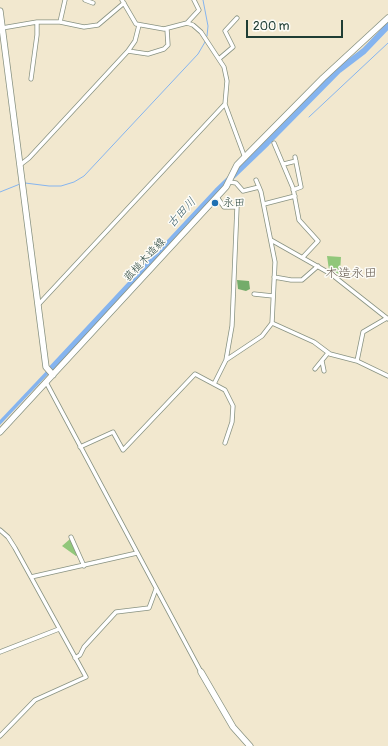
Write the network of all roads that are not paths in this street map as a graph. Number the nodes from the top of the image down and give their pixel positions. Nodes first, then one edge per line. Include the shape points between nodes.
1 (65, 0) edge
2 (85, 0) edge
3 (194, 0) edge
4 (123, 1) edge
5 (93, 3) dead end
6 (0, 11) edge
7 (237, 18) dead end
8 (388, 18) edge
9 (37, 22) junction
10 (60, 22) junction
11 (187, 23) junction
12 (139, 25) junction
13 (2, 28) junction
14 (167, 29) junction
15 (128, 50) junction
16 (220, 58) junction
17 (31, 79) dead end
18 (225, 104) junction
19 (274, 144) dead end
20 (245, 158) junction
21 (284, 164) junction
22 (20, 165) junction
23 (256, 180) dead end
24 (230, 182) junction
25 (259, 187) junction
26 (293, 190) junction
27 (295, 196) junction
28 (217, 197) junction
29 (264, 204) junction
30 (271, 240) junction
31 (303, 257) junction
32 (318, 266) junction
33 (274, 277) junction
34 (254, 294) dead end
35 (273, 296) junction
36 (38, 305) junction
37 (387, 319) edge
38 (272, 323) junction
39 (328, 353) junction
40 (226, 360) junction
41 (322, 361) junction
42 (357, 361) junction
43 (314, 368) dead end
44 (324, 371) dead end
45 (52, 374) junction
46 (388, 376) edge
47 (46, 382) junction
48 (214, 384) junction
49 (0, 432) edge
50 (225, 443) dead end
51 (80, 447) junction
52 (0, 530) edge
53 (71, 537) dead end
54 (137, 553) junction
55 (84, 566) junction
56 (31, 577) junction
57 (156, 589) junction
58 (59, 629) junction
59 (0, 652) edge
60 (75, 658) junction
61 (201, 672) joint
62 (0, 736) edge
63 (250, 746) edge

1 - 10 street
2 - 5 street
3 - 11 street via 199,10
4 - 10 street via 100,24 84,27
4 - 12 street via 135,23
6 - 13 main road
7 - 16 street via 225,31 233,47
8 - 20 main road, 菰槌木造線 via 322,78
9 - 10 street
9 - 13 street
9 - 17 street
11 - 14 street
11 - 16 street via 201,32
12 - 14 street
12 - 15 street via 135,41
13 - 22 main road
14 - 15 street via 168,45 164,49 148,54
15 - 22 street
16 - 18 street via 227,78
18 - 20 street
18 - 36 street
19 - 21 street
20 - 24 main road, 菰槌木造線 via 232,173
21 - 26 street
21 - 26 street via 296,159 301,187
22 - 36 main road
23 - 25 street
24 - 25 street via 236,183 243,191
24 - 28 main road, 菰槌木造線
25 - 29 street
26 - 27 street
27 - 29 street
27 - 31 street via 299,220 318,241
28 - 40 street via 224,207 238,207 232,326
28 - 45 main road, 菰槌木造線
29 - 30 street
30 - 31 street
30 - 33 street via 275,262
31 - 32 street
32 - 33 street via 302,280
32 - 37 street via 332,274
33 - 35 street
34 - 35 street
35 - 38 street
36 - 45 main road via 46,368
37 - 42 street via 362,332
38 - 39 street via 314,342
38 - 40 street via 262,336
39 - 41 street
39 - 42 street
40 - 48 street
41 - 43 street
41 - 44 street
42 - 46 street
45 - 47 main road, 菰槌木造線
47 - 49 main road, 菰槌木造線
47 - 51 street
48 - 50 street via 225,390 233,406 232,422
48 - 51 street via 195,374 123,450 113,432
51 - 54 street
52 - 56 street via 10,540
53 - 55 street
54 - 55 street
54 - 57 street
55 - 56 street
56 - 58 street
57 - 60 street via 149,608 116,612
57 - 61 street
58 - 59 street
58 - 60 street
60 - 62 street via 86,678 35,700
61 - 63 main road via 233,727

